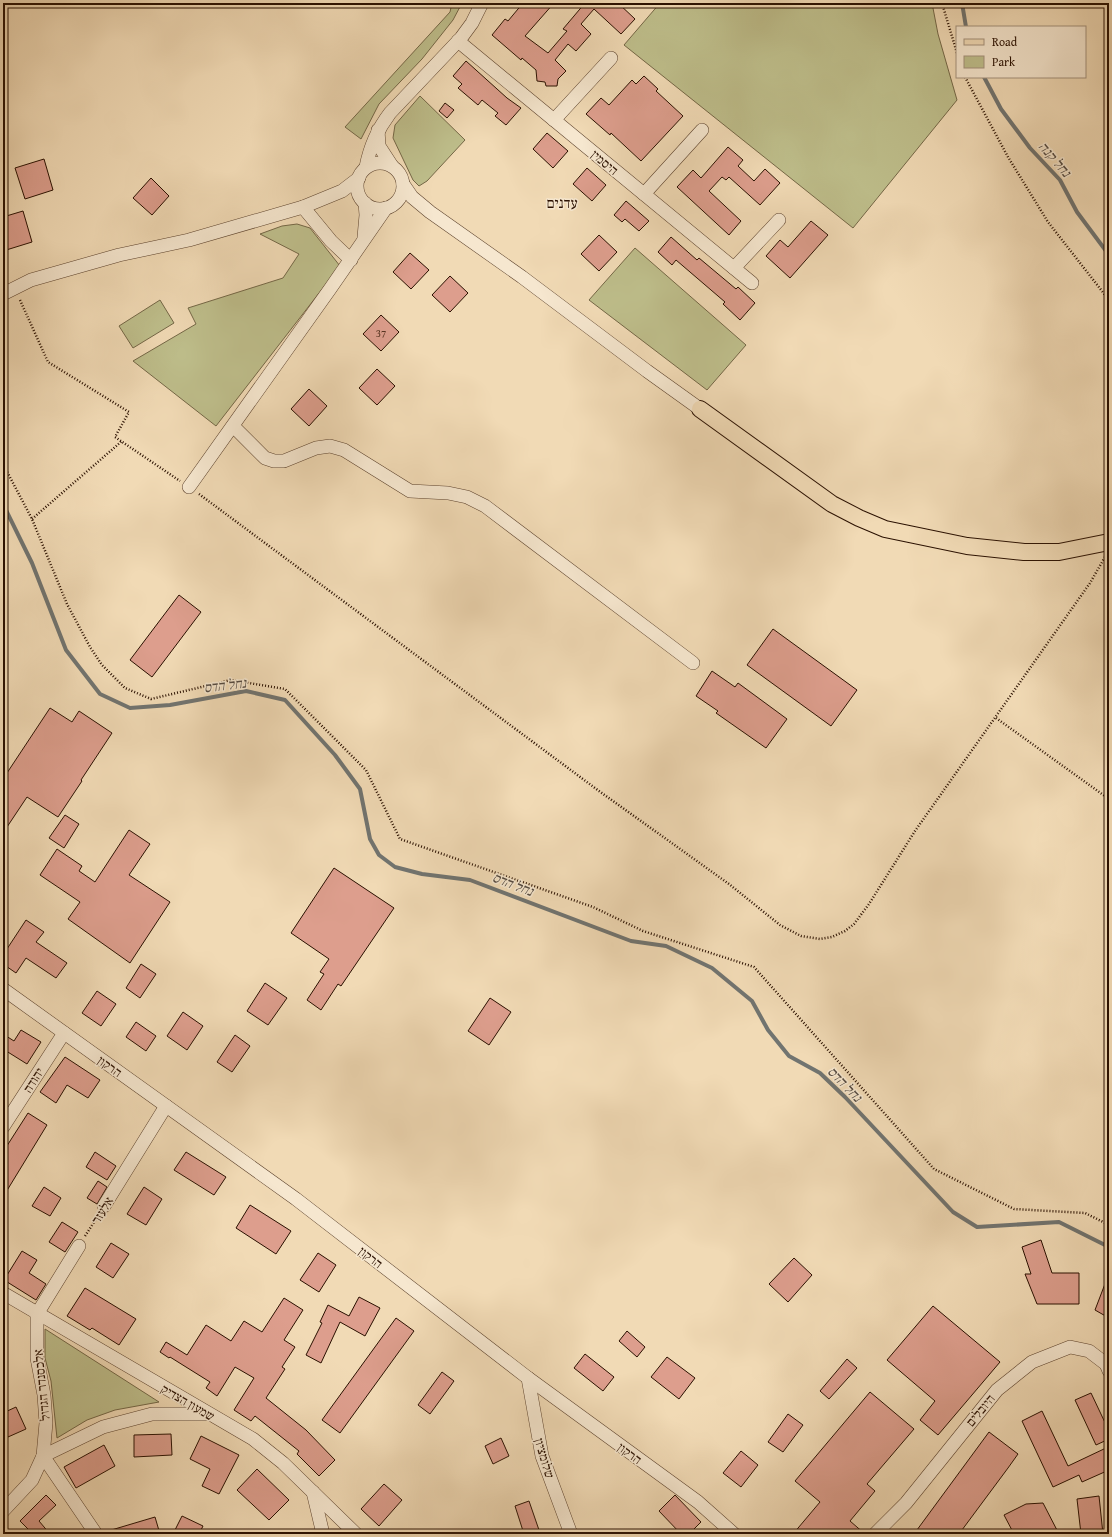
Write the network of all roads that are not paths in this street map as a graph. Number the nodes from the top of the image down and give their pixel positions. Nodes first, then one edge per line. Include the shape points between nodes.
1 (482, 3) edge
2 (458, 41) junction
3 (611, 58) dead end
4 (554, 120) junction
5 (378, 130) junction
6 (702, 130) dead end
7 (392, 166) junction
8 (366, 167) junction
9 (359, 178) junction
10 (403, 184) junction
11 (644, 194) junction
12 (327, 198) junction
13 (364, 202) junction
14 (303, 207) junction
15 (388, 207) junction
16 (430, 212) junction
17 (779, 220) dead end
18 (362, 243) junction
19 (351, 260) junction
20 (734, 268) junction
21 (752, 284) dead end
22 (3, 294) edge
23 (700, 409) joint
24 (233, 426) junction
25 (189, 487) road end
26 (1107, 549) edge
27 (693, 663) dead end
28 (3, 989) edge
29 (64, 1033) junction
30 (166, 1106) junction
31 (3, 1127) edge
32 (104, 1206) road end
33 (79, 1246) road end
34 (3, 1293) edge
35 (37, 1314) junction
36 (1109, 1371) edge
37 (528, 1378) junction
38 (208, 1414) junction
39 (43, 1456) junction
40 (313, 1492) junction
41 (3, 1511) edge
42 (96, 1534) edge
43 (323, 1534) edge
44 (356, 1534) edge
45 (572, 1534) edge
46 (734, 1534) edge
47 (875, 1534) edge

1 - 2 street via 472,23
2 - 4 street, היסמין
2 - 5 street via 390,113
3 - 4 street
4 - 11 street, היסמין
5 - 7 street via 380,146
5 - 8 street
6 - 11 street
7 - 8 street via 379,162
7 - 10 street via 400,174
8 - 9 street
9 - 12 street via 351,186
9 - 13 street via 358,190
10 - 15 street via 400,197 396,203
10 - 16 street via 412,197
11 - 20 street, היסמין
12 - 13 street via 347,197
12 - 14 street
13 - 15 street via 375,208
13 - 18 street via 365,229
14 - 19 street via 331,241
14 - 22 street via 189,240 119,255 31,280
15 - 16 street via 410,206
15 - 18 street
16 - 23 street
17 - 20 street
18 - 19 street
19 - 24 street
20 - 21 street, היסמין
23 - 26 main road via 832,504 885,529 967,546 1024,552
24 - 25 street
24 - 27 street via 265,458 274,461 284,461 316,448 330,446 344,450 410,491 467,497 485,506
28 - 29 street, הרקון
29 - 30 street, הרקון
29 - 31 street, יהודה
30 - 32 street, אלעזר
30 - 37 street, הרקון via 296,1199
33 - 35 street
34 - 35 street, שמעון הצדיק
35 - 38 street, שמעון הצדיק
35 - 39 street, אלכסנדר הגדול via 37,1358 46,1423
36 - 47 street, היובלים via 1106,1364 1089,1351 1070,1347 1032,1362 997,1390 906,1502
37 - 45 street, שלומציון via 542,1456
37 - 46 street, הרקון via 698,1502
38 - 39 street via 152,1414 103,1428
38 - 40 street, שמעון הצדיק via 253,1439
39 - 41 street, אלכסנדר הגדול via 32,1480
39 - 42 street
40 - 43 street
40 - 44 street, שמעון הצדיק

